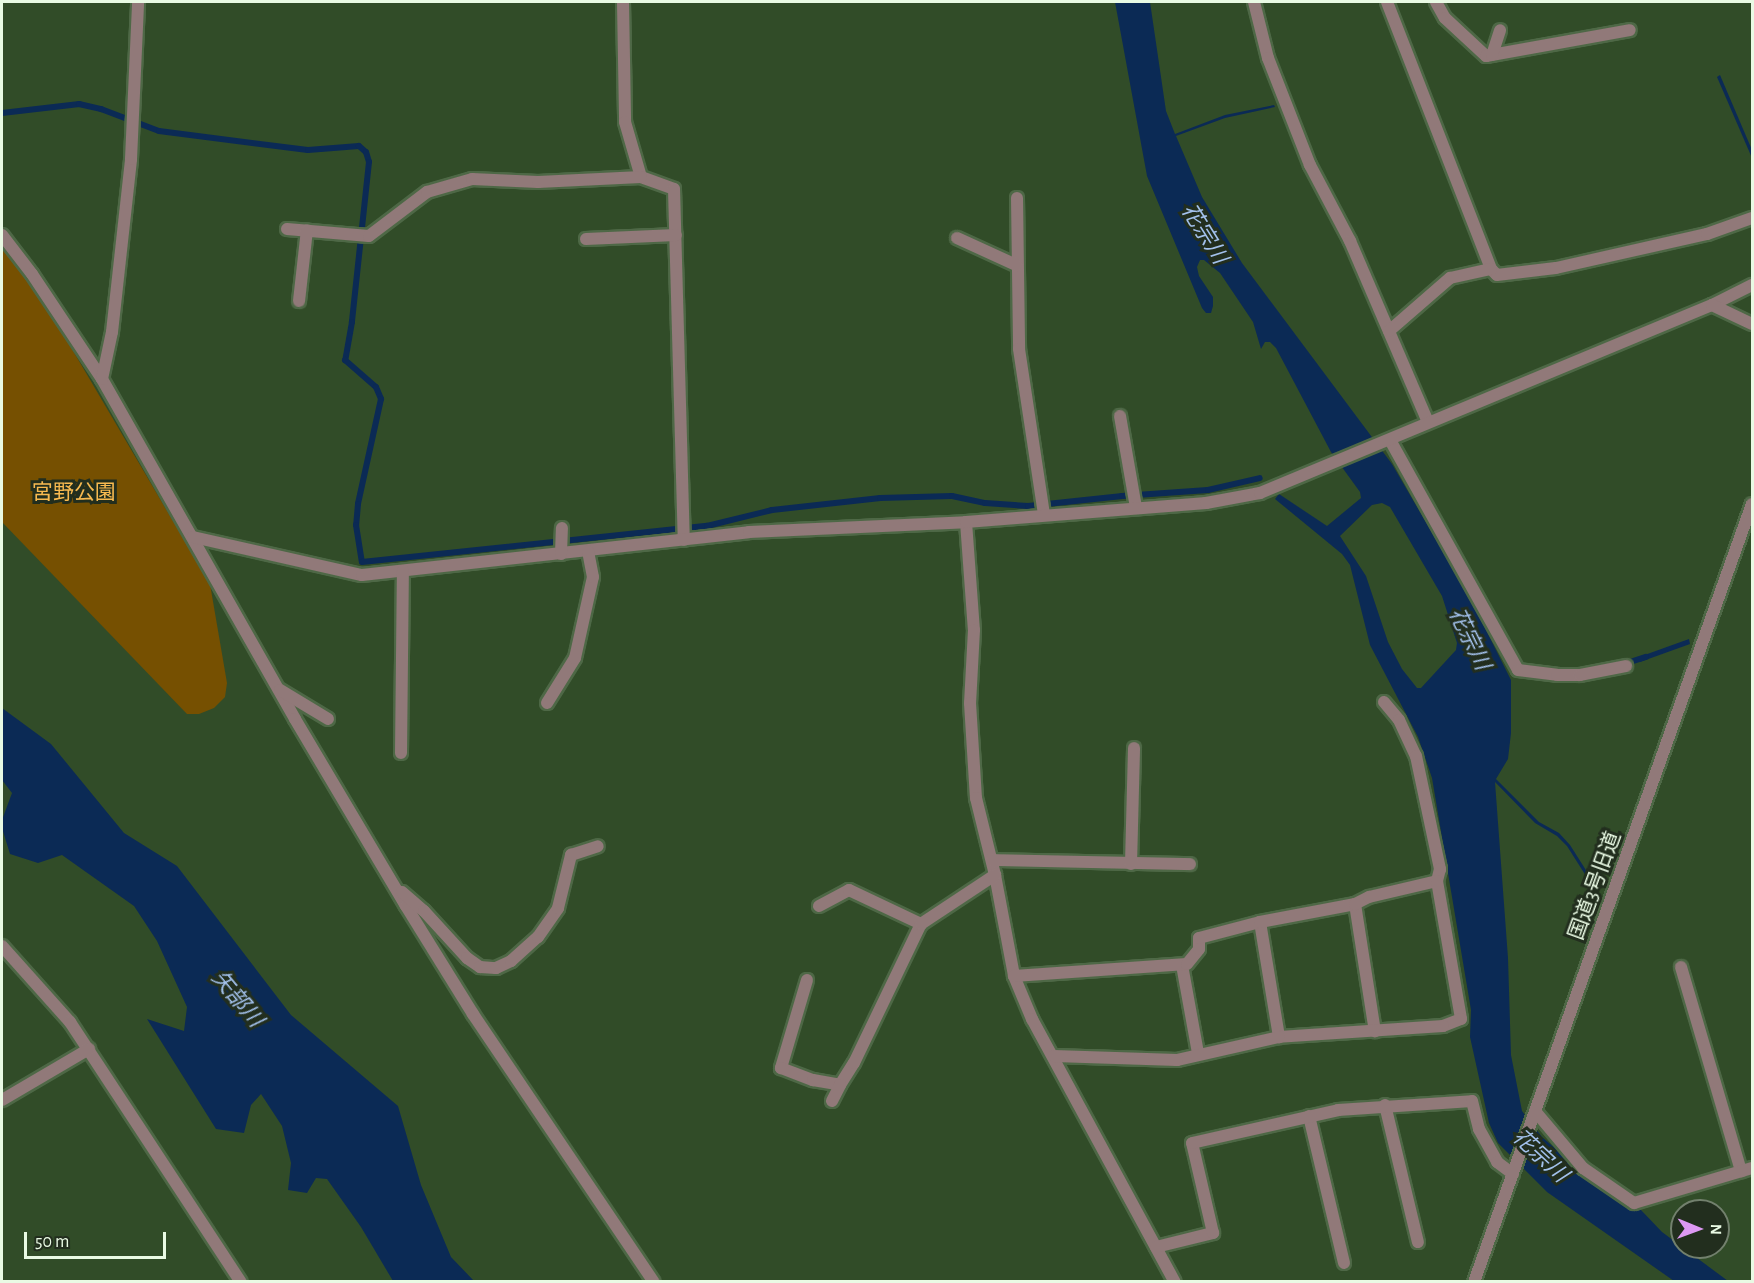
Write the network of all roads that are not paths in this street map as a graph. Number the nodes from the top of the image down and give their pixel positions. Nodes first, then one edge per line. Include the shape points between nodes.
1 (138, 2) edge
2 (623, 2) edge
3 (1254, 2) edge
4 (1387, 2) edge
5 (1436, 2) edge
6 (1500, 30) dead end
7 (1630, 30) dead end
8 (1492, 55) junction
9 (641, 177) junction
10 (1017, 198) dead end
11 (1752, 218) edge
12 (287, 228) dead end
13 (307, 230) junction
14 (676, 235) junction
15 (2, 236) edge
16 (957, 238) dead end
17 (586, 239) dead end
18 (1016, 265) junction
19 (1491, 269) junction
20 (1752, 285) edge
21 (299, 301) dead end
22 (1712, 305) junction
23 (1752, 324) edge
24 (1389, 331) junction
25 (102, 379) junction
26 (1120, 416) dead end
27 (1428, 422) junction
28 (1389, 440) junction
29 (1752, 504) edge
30 (1136, 508) junction
31 (1044, 515) junction
32 (966, 522) junction
33 (562, 528) dead end
34 (193, 537) junction
35 (684, 540) junction
36 (588, 550) junction
37 (561, 554) junction
38 (403, 571) junction
39 (1626, 666) dead end
40 (278, 689) junction
41 (1384, 702) dead end
42 (547, 703) dead end
43 (328, 719) dead end
44 (1134, 748) dead end
45 (401, 753) dead end
46 (598, 846) dead end
47 (992, 860) junction
48 (1131, 864) junction
49 (1191, 864) dead end
50 (995, 875) junction
51 (1437, 881) junction
52 (394, 886) junction
53 (1355, 904) junction
54 (819, 906) dead end
55 (1260, 921) junction
56 (921, 924) junction
57 (2, 946) edge
58 (1182, 964) junction
59 (1681, 967) dead end
60 (1014, 976) junction
61 (807, 980) dead end
62 (1375, 1031) junction
63 (1279, 1037) junction
64 (89, 1049) junction
65 (1198, 1053) junction
66 (1054, 1056) junction
67 (840, 1084) junction
68 (2, 1100) edge
69 (832, 1101) dead end
70 (1385, 1105) junction
71 (1534, 1114) junction
72 (1309, 1116) junction
73 (1747, 1169) edge
74 (1514, 1172) junction
75 (1418, 1242) dead end
76 (1156, 1247) junction
77 (1344, 1263) dead end
78 (241, 1281) edge
79 (654, 1281) edge
80 (1175, 1281) edge
81 (1474, 1281) edge

1 - 25 street via 130,159 112,332
2 - 9 street via 625,122
3 - 24 street via 1268,58 1310,165 1350,241
4 - 19 street
5 - 8 street via 1445,18 1486,56
6 - 8 street
7 - 8 street
9 - 13 street via 538,182 472,179 428,192 369,236
9 - 14 street via 674,189
10 - 18 street
11 - 19 street via 1707,234 1556,268 1497,275
12 - 13 street
13 - 21 street
14 - 17 street
14 - 35 street
15 - 25 street
16 - 18 street
18 - 31 street via 1019,349
19 - 24 street via 1449,278
20 - 22 street
22 - 23 street
22 - 27 street
24 - 27 street
25 - 34 street
26 - 30 street
27 - 28 street
28 - 30 street via 1260,493
28 - 39 street via 1518,670 1580,675
29 - 71 street, 国道3号旧道
30 - 31 street
31 - 32 street
32 - 35 street via 749,532
32 - 47 street via 974,630 969,703 976,798
33 - 37 street
34 - 38 street via 362,575
34 - 40 street
35 - 36 street
36 - 37 street
36 - 42 street via 593,577 575,658
37 - 38 street
38 - 45 street
40 - 43 street
40 - 52 street
41 - 51 street via 1399,720 1416,756 1440,869
44 - 48 street
46 - 52 street via 571,855 558,908 538,937 511,961 496,968 480,967 468,958 424,911
47 - 48 street
47 - 50 street
48 - 49 street
50 - 56 street
50 - 60 street
51 - 53 street
51 - 62 street via 1461,1019 1443,1026
52 - 79 street via 473,1014
53 - 55 street
53 - 62 street
54 - 56 street via 849,890
55 - 58 street via 1199,938 1199,949 1188,964
55 - 63 street
56 - 67 street via 854,1063
57 - 64 street
58 - 60 street
58 - 65 street
59 - 73 street
60 - 66 street
61 - 67 street via 781,1068 813,1080
62 - 63 street
63 - 65 street
64 - 68 street
64 - 78 street
65 - 66 street via 1168,1060
66 - 76 street
67 - 69 street
70 - 72 street
70 - 74 street via 1472,1101 1479,1129 1497,1162
70 - 75 street
71 - 73 street via 1584,1168 1634,1203
71 - 74 street, 国道3号旧道
72 - 76 street via 1192,1143 1212,1233
72 - 77 street
74 - 81 street, 国道3号旧道
76 - 80 street

